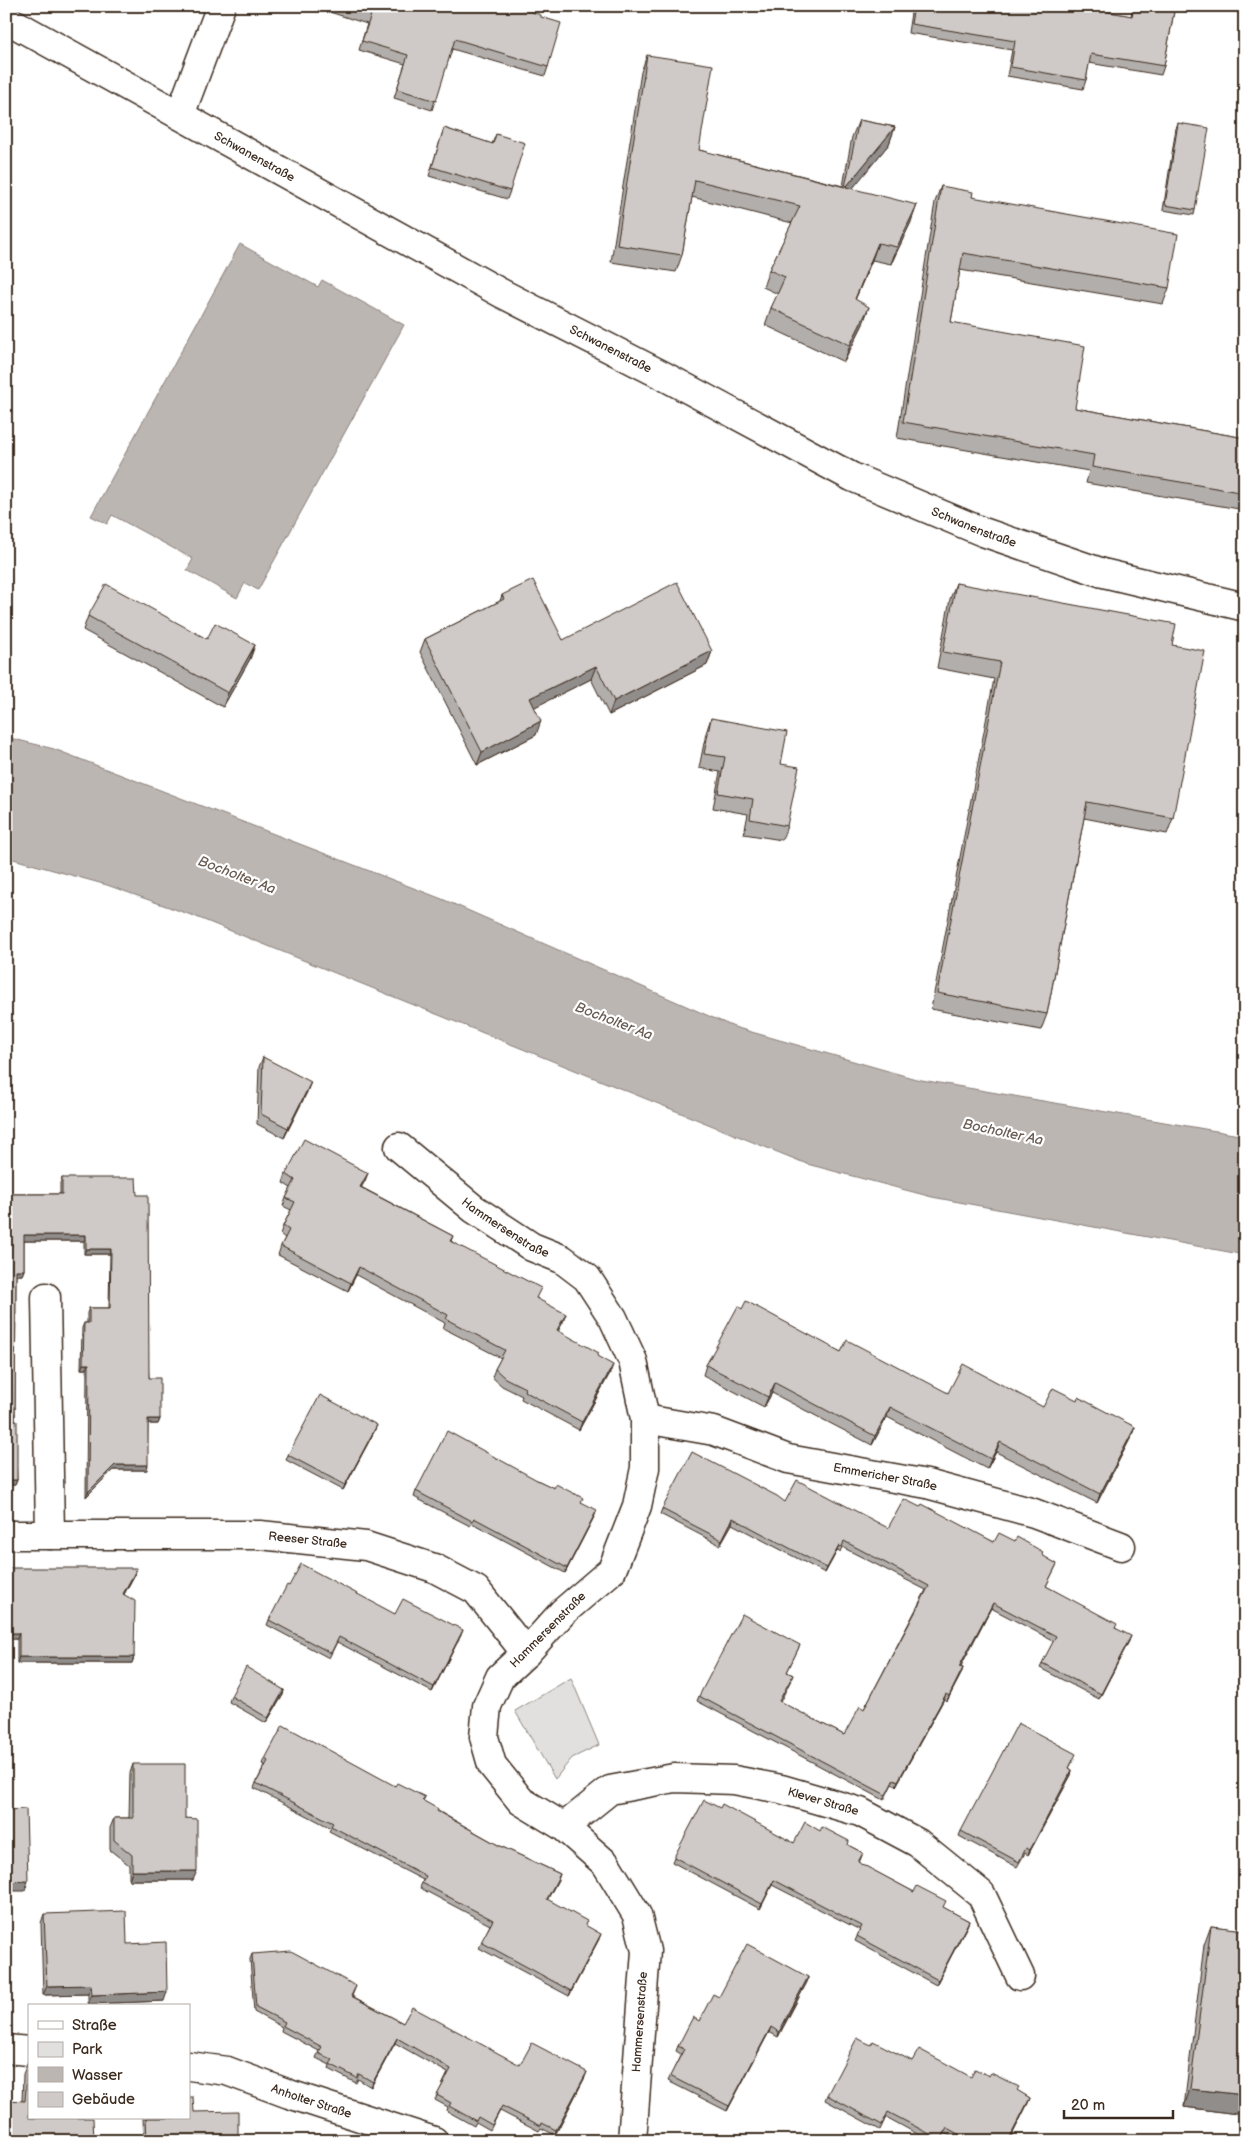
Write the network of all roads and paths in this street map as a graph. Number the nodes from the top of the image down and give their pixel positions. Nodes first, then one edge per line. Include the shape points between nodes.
1 (221, 6) edge
2 (6, 19) edge
3 (180, 115) junction
4 (1245, 607) edge
5 (399, 1147) dead end
6 (46, 1297) dead end
7 (645, 1419) junction
8 (6, 1535) edge
9 (50, 1535) junction
10 (1121, 1546) dead end
11 (526, 1653) junction
12 (564, 1827) junction
13 (1020, 1976) dead end
14 (6, 2049) edge
15 (28, 2051) edge
16 (190, 2066) edge
17 (434, 2141) edge
18 (632, 2141) edge

1 - 3 street
2 - 3 street, Schwanenstraße
3 - 4 street, Schwanenstraße via 501,293 852,477 983,532 1103,573
5 - 7 street, Hammersenstraße via 474,1209 532,1247 562,1259 586,1278 613,1318 633,1361
6 - 9 street
7 - 10 street, Emmericher Straße via 714,1431 788,1460 928,1484 1034,1513
7 - 11 street, Hammersenstraße via 645,1468 637,1506 612,1570 563,1612
8 - 9 street, Reeser Straße
9 - 11 street, Reeser Straße via 260,1536 366,1546 434,1568 476,1590
11 - 12 street, Hammersenstraße via 500,1677 487,1706 484,1737 492,1765 521,1801
12 - 13 street, Klever Straße via 610,1790 674,1778 734,1780 781,1789 860,1812 918,1843 981,1894
12 - 18 street, Hammersenstraße via 606,1864 637,1915 646,1951
14 - 15 street
16 - 17 street, Anholter Straße via 227,2071

